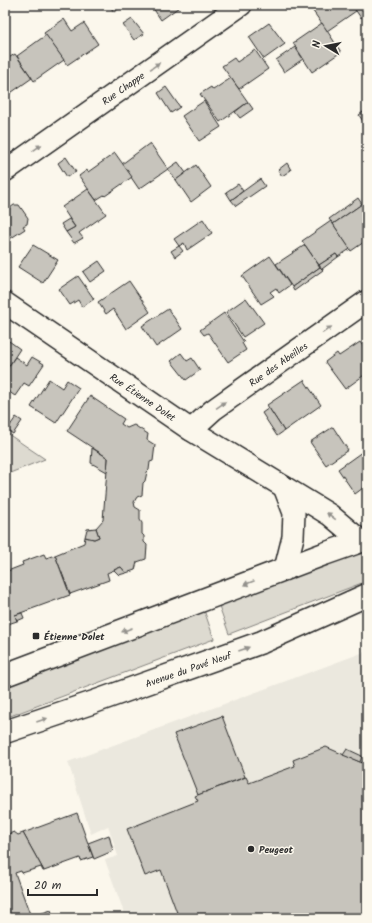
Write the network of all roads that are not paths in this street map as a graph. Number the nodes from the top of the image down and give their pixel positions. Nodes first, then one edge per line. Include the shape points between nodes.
1 (242, 5) edge
2 (5, 171) edge
3 (367, 301) edge
4 (5, 303) edge
5 (191, 430) junction
6 (284, 486) junction
7 (364, 540) edge
8 (285, 569) junction
9 (367, 596) edge
10 (5, 675) edge
11 (5, 732) edge

2 -> 1 street, Rue Chappe
5 -> 3 street, Rue des Abeilles via 212,410
4 - 5 street, Rue Étienne Dolet
5 - 6 street, Rue Étienne Dolet
7 -> 6 street, Rue Étienne Dolet
6 - 8 street via 294,513 293,537
7 - 8 main road
8 -> 10 main road
11 -> 9 main road, Avenue du Pavé Neuf via 262,642

